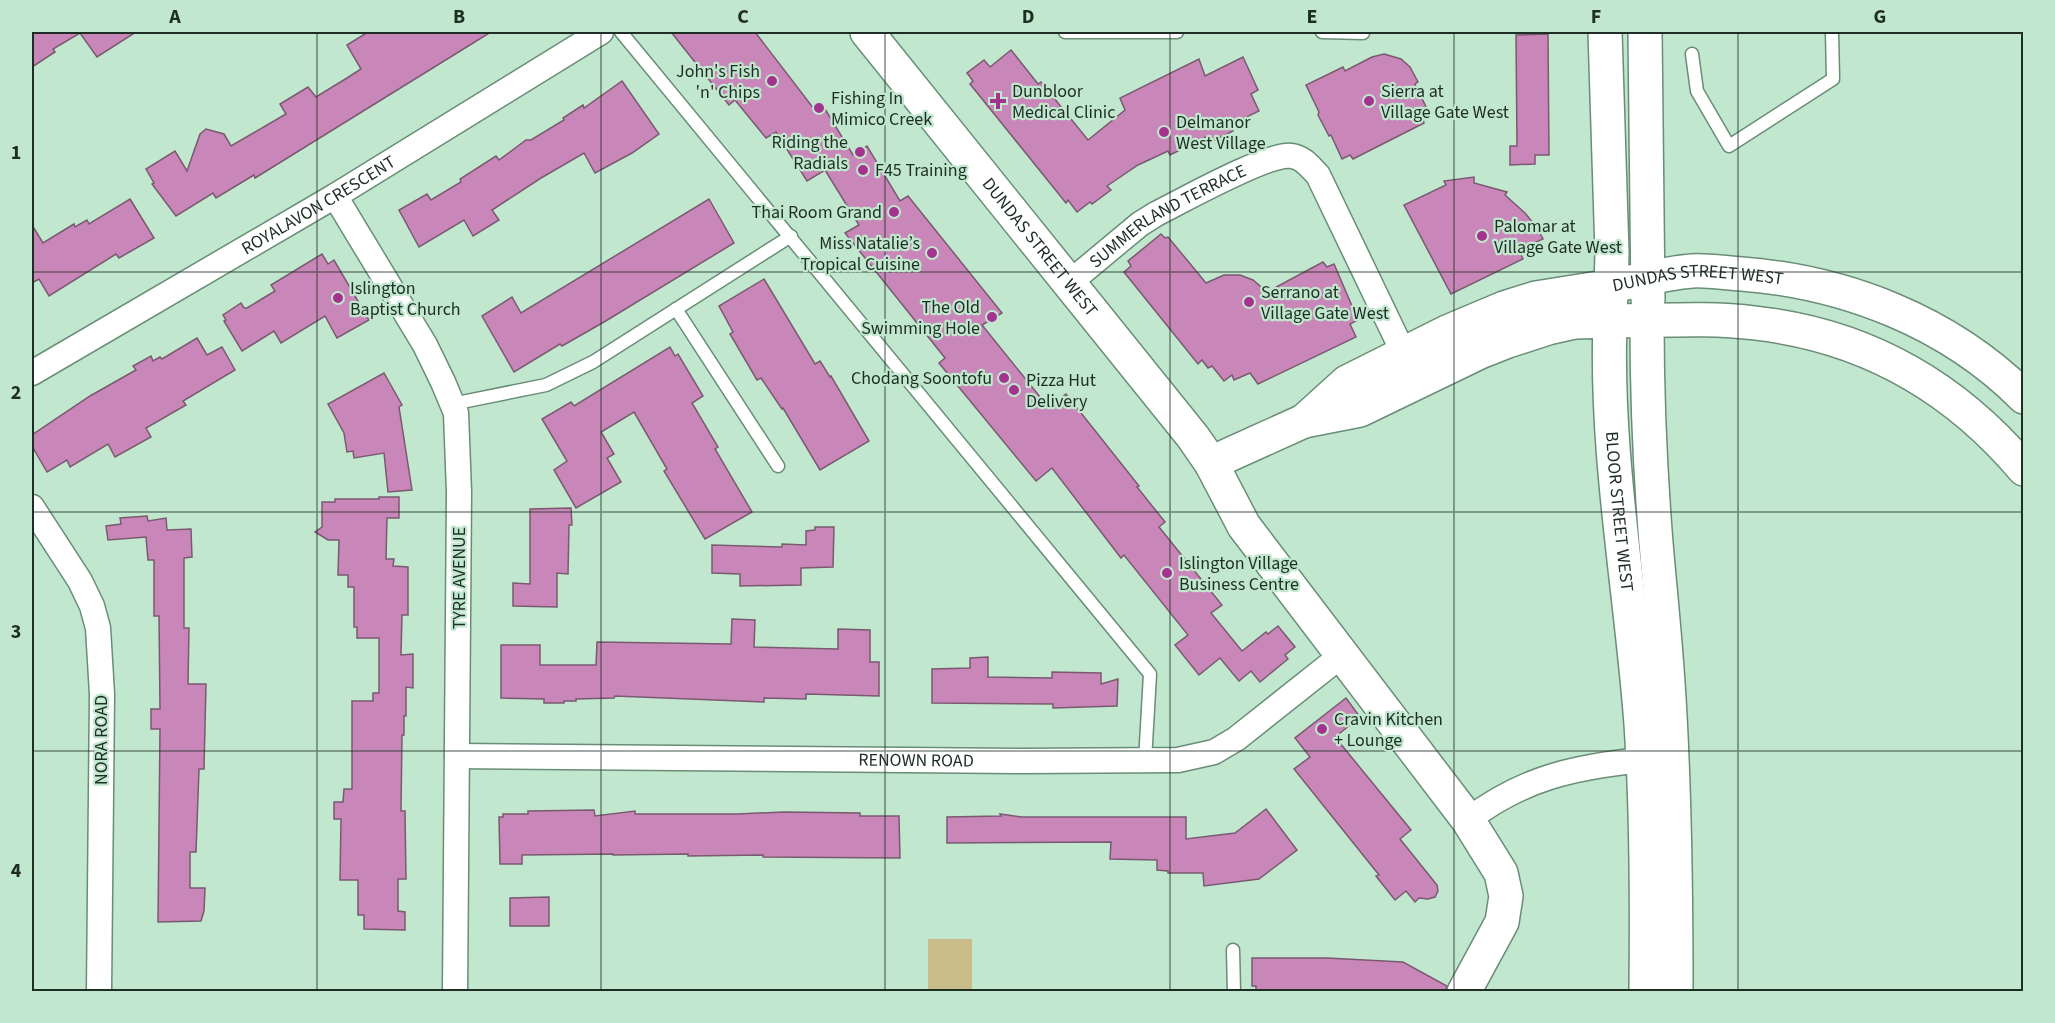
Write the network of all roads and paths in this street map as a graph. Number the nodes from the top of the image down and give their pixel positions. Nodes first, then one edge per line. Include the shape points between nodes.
1 (601, 32) edge
2 (621, 32) edge
3 (867, 32) edge
4 (1065, 32) edge
5 (1177, 32) edge
6 (1322, 32) edge
7 (1605, 32) edge
8 (1645, 32) edge
9 (1832, 32) edge
10 (1363, 33) dead end
11 (1692, 54) dead end
12 (335, 196) junction
13 (790, 236) junction
14 (1648, 279) junction
15 (1069, 283) junction
16 (1611, 286) junction
17 (676, 309) junction
18 (1610, 321) junction
19 (1647, 321) junction
20 (1404, 354) junction
21 (32, 373) edge
22 (2024, 397) edge
23 (452, 404) junction
24 (1304, 421) junction
25 (1211, 463) junction
26 (778, 466) dead end
27 (2024, 469) edge
28 (32, 507) edge
29 (1342, 654) junction
30 (457, 756) junction
31 (1642, 760) junction
32 (1145, 761) junction
33 (1468, 820) junction
34 (1233, 950) dead end
35 (99, 992) edge
36 (455, 992) edge
37 (1234, 992) edge
38 (1464, 992) edge
39 (1646, 992) edge
40 (1676, 992) edge

1 - 12 street, ROYALAVON CRESCENT
2 - 13 lane
3 - 15 main road, DUNDAS STREET WEST
4 - 5 lane
6 - 10 lane
7 - 16 main road, BLOOR STREET WEST
8 - 14 main road, BLOOR STREET WEST
9 - 11 lane via 1833,80 1729,146 1697,91
12 - 21 street, ROYALAVON CRESCENT
12 - 23 street, TYRE AVENUE via 425,345
13 - 17 lane
13 - 32 lane via 1150,674
14 - 16 main road, DUNDAS STREET WEST
14 - 19 main road, BLOOR STREET WEST
14 - 22 main road, DUNDAS STREET WEST via 1692,271 1716,272 1795,279 1848,293 1937,331 1978,358
15 - 20 street, SUMMERLAND TERRACE via 1156,214 1272,158 1294,156 1318,175
15 - 25 main road, DUNDAS STREET WEST
16 - 18 main road, BLOOR STREET WEST
16 - 20 main road, DUNDAS STREET WEST via 1536,298 1504,308
17 - 23 lane via 593,362 546,385
17 - 26 lane
18 - 19 main road, DUNDAS STREET WEST
18 - 24 main road, DUNDAS STREET WEST via 1575,322 1508,341 1360,410
18 - 31 main road, BLOOR STREET WEST via 1613,460
19 - 27 main road, DUNDAS STREET WEST via 1754,322 1851,344 1902,367 1959,405 2002,443
19 - 40 main road, BLOOR STREET WEST via 1656,541 1672,767
20 - 24 main road, DUNDAS STREET WEST via 1347,382
23 - 30 street, TYRE AVENUE via 456,413 459,492
24 - 25 main road, DUNDAS STREET WEST
25 - 29 main road, DUNDAS STREET WEST via 1244,526
28 - 35 street, NORA ROAD via 80,581 98,628 102,694
29 - 32 street, RENOWN ROAD via 1236,739 1214,752 1178,760
29 - 33 main road, DUNDAS STREET WEST
30 - 32 street, RENOWN ROAD
30 - 36 street, TYRE AVENUE
31 - 33 street via 1558,773 1502,797
31 - 39 main road, BLOOR STREET WEST
33 - 38 main road, DUNDAS STREET WEST via 1501,873 1506,896 1502,922
34 - 37 lane

